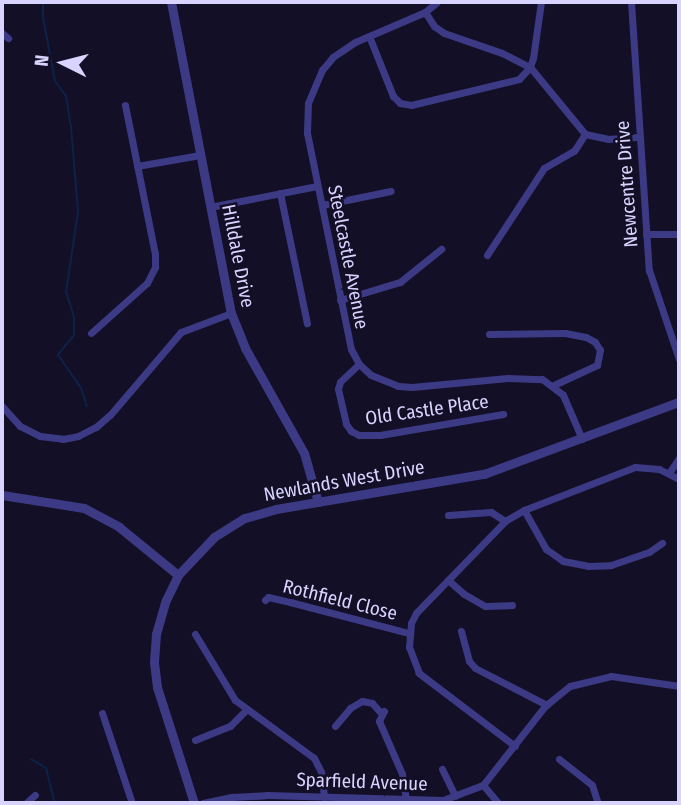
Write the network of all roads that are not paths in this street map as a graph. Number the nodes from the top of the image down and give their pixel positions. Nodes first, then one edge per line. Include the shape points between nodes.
1 (171, 2) edge
2 (437, 2) edge
3 (541, 2) edge
4 (631, 2) edge
5 (425, 12) junction
6 (369, 36) junction
7 (530, 67) junction
8 (125, 105) dead end
9 (585, 134) junction
10 (639, 137) junction
11 (200, 155) junction
12 (138, 166) junction
13 (317, 186) junction
14 (391, 191) dead end
15 (280, 193) junction
16 (322, 205) junction
17 (210, 207) junction
18 (646, 234) junction
19 (679, 234) edge
20 (441, 249) dead end
21 (486, 255) dead end
22 (340, 300) junction
23 (231, 313) junction
24 (307, 323) dead end
25 (91, 333) dead end
26 (488, 334) dead end
27 (679, 359) edge
28 (359, 364) junction
29 (554, 385) junction
30 (679, 402) edge
31 (2, 406) edge
32 (503, 414) dead end
33 (582, 439) junction
34 (679, 458) edge
35 (669, 472) junction
36 (679, 480) edge
37 (2, 495) edge
38 (318, 502) junction
39 (524, 510) junction
40 (448, 515) dead end
41 (505, 521) junction
42 (663, 543) dead end
43 (178, 575) junction
44 (448, 580) junction
45 (265, 600) dead end
46 (512, 605) dead end
47 (461, 631) dead end
48 (408, 633) junction
49 (195, 634) dead end
50 (679, 686) edge
51 (547, 705) junction
52 (247, 709) junction
53 (102, 713) dead end
54 (335, 726) dead end
55 (195, 740) dead end
56 (515, 746) junction
57 (559, 759) dead end
58 (442, 769) dead end
59 (483, 785) junction
60 (35, 795) dead end
61 (455, 796) junction
62 (324, 797) junction
63 (249, 799) edge
64 (406, 799) junction
65 (26, 803) edge
66 (132, 803) edge
67 (194, 803) edge
68 (204, 803) edge
69 (498, 803) edge
70 (598, 803) edge

1 - 11 street, Hilldale Drive
2 - 5 street, Steelcastle Avenue
3 - 7 street
4 - 10 street, Newcentre Drive
5 - 6 street, Steelcastle Avenue
5 - 7 street via 444,33 502,52
6 - 7 street via 393,96 405,105 507,84
6 - 13 street, Steelcastle Avenue via 333,57 312,89 307,133
7 - 9 street
8 - 12 street
9 - 10 street via 608,139
9 - 21 street via 574,151 544,168
10 - 18 street, Newcentre Drive
11 - 12 street
11 - 17 street, Hilldale Drive
12 - 25 street via 155,267 147,283
13 - 15 street
13 - 16 street, Steelcastle Avenue
14 - 16 street
15 - 17 street
15 - 24 street
16 - 22 street, Steelcastle Avenue
17 - 23 street, Hilldale Drive
18 - 19 street
18 - 27 street, Newcentre Drive via 649,270
20 - 22 street via 400,282
22 - 28 street, Steelcastle Avenue
23 - 31 street via 181,332 110,415 78,436 52,438 28,431
23 - 38 street, Hilldale Drive via 245,348 303,453
26 - 29 street via 565,333 595,342 601,356 597,365
28 - 29 street via 382,382 398,386 529,377
28 - 32 street, Old Castle Place via 338,389 346,424 360,436
29 - 33 street via 567,402
30 - 33 street, Newlands West Drive
33 - 38 street, Newlands West Drive via 465,479
34 - 35 street
35 - 36 street
35 - 39 street via 627,468
37 - 43 street via 84,509 119,527
38 - 43 street, Newlands West Drive via 245,518 214,537
39 - 41 street
39 - 42 street via 546,549 563,561 611,565
40 - 41 street via 491,512
41 - 44 street
43 - 67 street, Newlands West Drive via 159,619 154,662 161,704
44 - 46 street via 485,606
44 - 48 street via 416,613
45 - 48 street, Rothfield Close via 268,597
47 - 51 street via 475,668
48 - 56 street via 411,656 426,680
49 - 52 street via 230,695
50 - 51 street, Sparfield Avenue via 597,677 570,686
51 - 56 street, Sparfield Avenue
52 - 55 street via 230,726
52 - 62 street via 314,758
53 - 66 street
54 - 64 street via 362,701 382,712 379,721 402,774
56 - 59 street, Sparfield Avenue
57 - 70 street via 592,785
58 - 61 street
59 - 61 street, Sparfield Avenue
59 - 69 street
60 - 65 street
61 - 64 street, Sparfield Avenue
62 - 63 street, Sparfield Avenue
62 - 64 street, Sparfield Avenue
63 - 68 street, Sparfield Avenue

